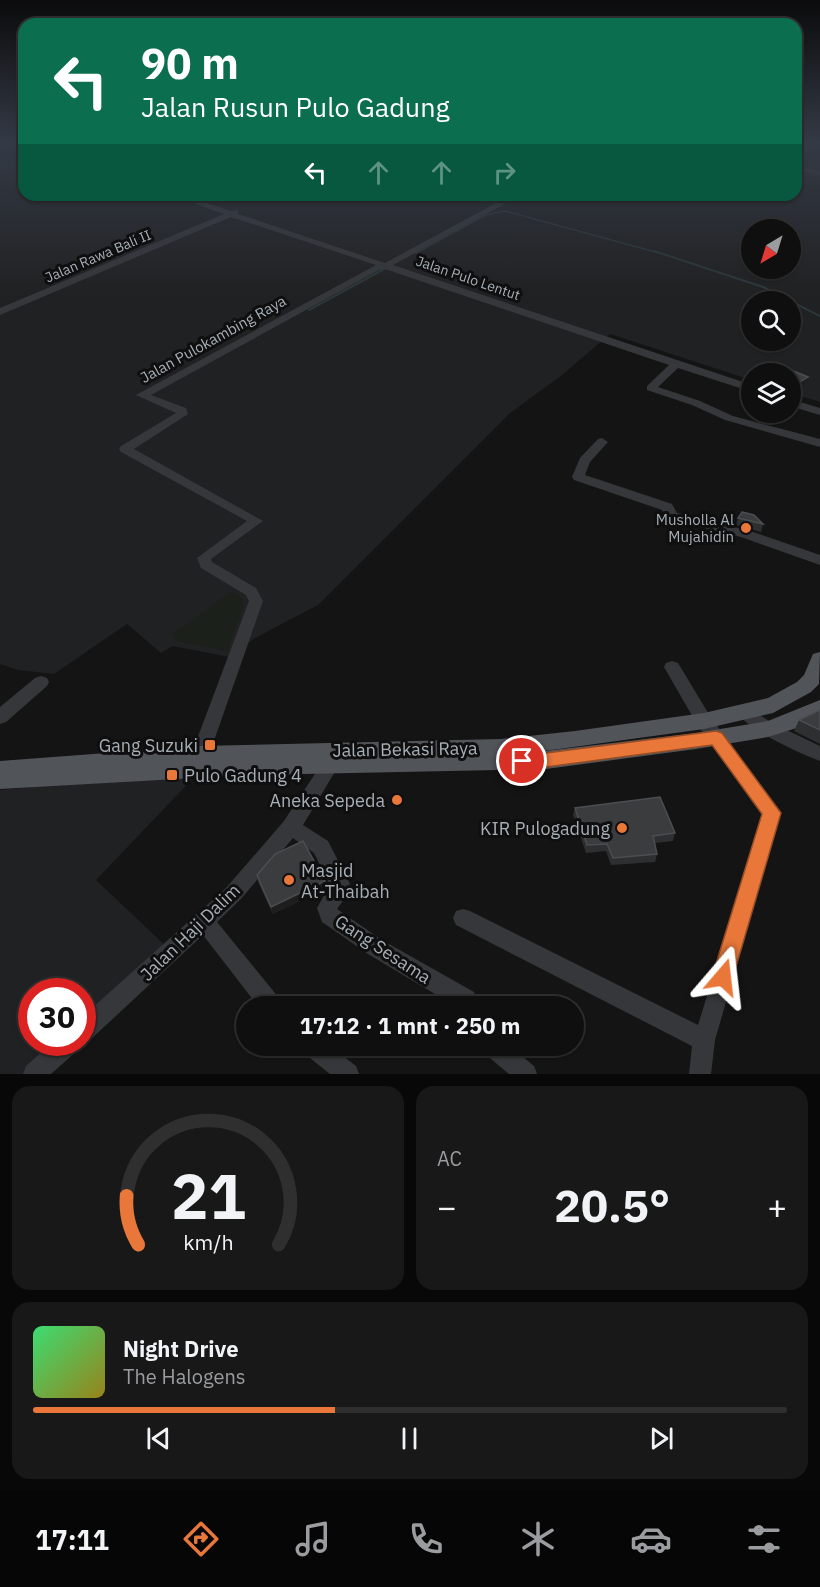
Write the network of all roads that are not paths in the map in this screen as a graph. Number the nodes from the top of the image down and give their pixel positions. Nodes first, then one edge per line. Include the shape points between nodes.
1 (196, 201) edge
2 (207, 201) edge
3 (490, 201) edge
4 (506, 201) edge
5 (235, 212) junction
6 (387, 264) junction
7 (0, 312) edge
8 (675, 364) junction
9 (741, 378) edge
10 (741, 385) edge
11 (801, 399) edge
12 (820, 405) edge
13 (801, 406) edge
14 (820, 412) edge
15 (602, 442) dead end
16 (820, 443) edge
17 (820, 560) edge
18 (820, 659) edge
19 (672, 667) dead end
20 (41, 682) dead end
21 (820, 708) edge
22 (745, 712) junction
23 (0, 717) edge
24 (710, 729) junction
25 (768, 729) junction
26 (200, 754) junction
27 (820, 754) edge
28 (330, 765) junction
29 (92, 769) junction
30 (0, 770) edge
31 (0, 781) edge
32 (291, 827) junction
33 (463, 918) dead end
34 (204, 921) junction
35 (263, 996) edge
36 (459, 996) edge
37 (96, 1019) edge
38 (704, 1040) junction
39 (54, 1056) edge
40 (326, 1056) edge
41 (505, 1056) edge
42 (34, 1074) edge
43 (348, 1074) edge
44 (526, 1074) edge
45 (700, 1074) edge

1 - 5 street, Jalan Pulo Lentut
2 - 5 street, Jalan Pulo Lentut
3 - 6 street, Jalan Pulokambing Raya
4 - 6 street, Jalan Pulokambing Raya
5 - 6 street, Jalan Pulo Lentut
5 - 7 street, Jalan Rawa Bali II
6 - 8 street, Jalan Pulo Lentut
6 - 9 street, Jalan Pulo Lentut
6 - 26 street, Jalan Pulokambing Raya via 142,395 182,410 182,414 125,448 256,521 204,558 206,565 251,592 256,602
8 - 10 street, Jalan Pulo Lentut
8 - 16 street via 651,388 729,418
11 - 12 street
13 - 14 street
15 - 17 street via 584,461 578,477 667,507 672,516 744,534
18 - 22 main road, Jalan Bekasi Raya via 804,687 773,705
19 - 24 street
20 - 23 street
21 - 25 main road, Jalan Bekasi Raya
22 - 24 main road, Jalan Bekasi Raya
22 - 25 street
24 - 25 main road, Jalan Bekasi Raya
24 - 26 main road, Jalan Bekasi Raya via 527,745
24 - 28 main road, Jalan Bekasi Raya via 546,760
24 - 38 street via 772,813
25 - 27 street
26 - 29 main road, Jalan Bekasi Raya
28 - 29 main road, Jalan Bekasi Raya
28 - 32 street, Jalan Haji Dalim
29 - 30 main road, Jalan Bekasi Raya
29 - 31 main road, Jalan Bekasi Raya
32 - 34 street, Jalan Haji Dalim
32 - 36 street, Gang Sesama via 321,847 340,884 327,908 329,915
33 - 38 street
34 - 35 street
34 - 37 street, Jalan Haji Dalim
38 - 45 street
39 - 42 street
40 - 43 street
41 - 44 street

